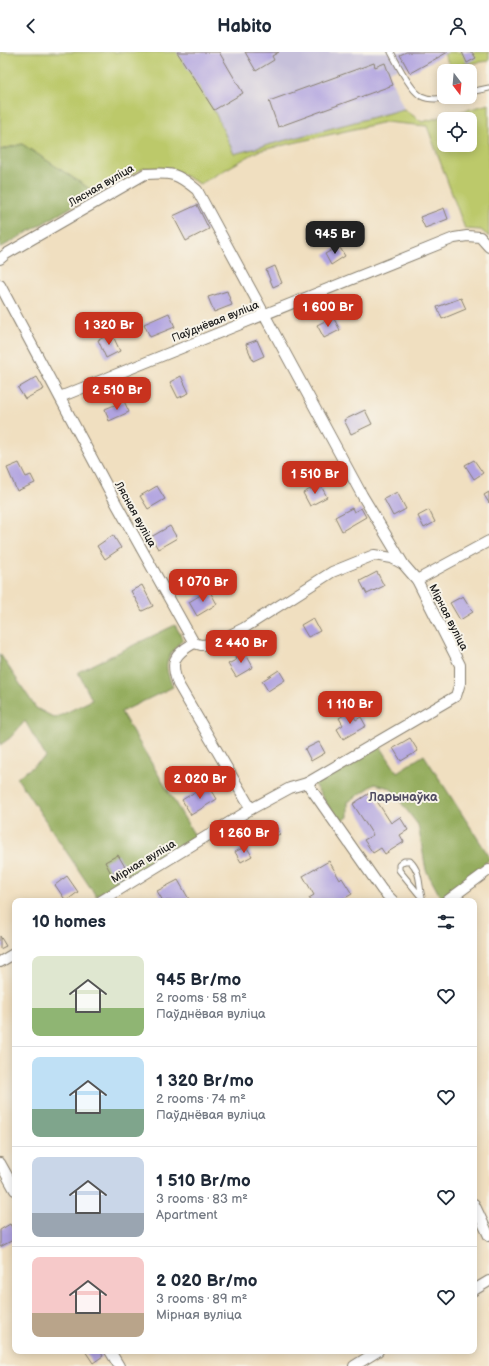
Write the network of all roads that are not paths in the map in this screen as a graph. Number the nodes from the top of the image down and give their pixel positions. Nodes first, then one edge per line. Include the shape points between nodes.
1 (391, 52) edge
2 (489, 88) edge
3 (477, 91) edge
4 (437, 99) edge
5 (489, 248) edge
6 (0, 259) edge
7 (0, 285) edge
8 (265, 314) junction
9 (60, 396) junction
10 (489, 541) edge
11 (404, 565) junction
12 (417, 580) junction
13 (194, 643) junction
14 (308, 783) junction
15 (251, 810) junction
16 (489, 870) edge
17 (105, 898) edge
18 (390, 898) edge
19 (420, 898) edge
20 (422, 898) edge
21 (451, 898) edge
22 (12, 955) edge
23 (0, 962) edge
24 (0, 1164) edge
25 (12, 1185) edge
26 (477, 1210) edge
27 (489, 1236) edge
28 (489, 1281) edge
29 (477, 1288) edge
30 (112, 1354) edge
31 (373, 1354) edge
32 (118, 1366) edge
33 (354, 1366) edge

1 - 4 lane via 414,88 422,96
2 - 3 lane
5 - 8 street, Паўднёвая вуліца via 480,237 454,238
6 - 8 street, Лясная вуліца via 145,174 168,172 186,180 197,190
7 - 9 street, Лясная вуліца
8 - 9 street, Паўднёвая вуліца
8 - 11 street via 362,495
9 - 13 street, Лясная вуліца
10 - 12 street, Мірная вуліца
11 - 12 street
11 - 13 street via 392,558 374,555 332,572 238,632 212,644
12 - 14 street, Мірная вуліца via 460,665 460,683 456,696
13 - 15 street via 175,658 173,670 178,684
14 - 15 street, Мірная вуліца via 290,788
14 - 18 street
15 - 17 street, Мірная вуліца
16 - 21 street
19 - 20 lane via 399,870 399,865 404,861 410,861 415,866 420,877
22 - 23 street
24 - 25 street
26 - 27 street
28 - 29 street
30 - 32 street
31 - 33 street

